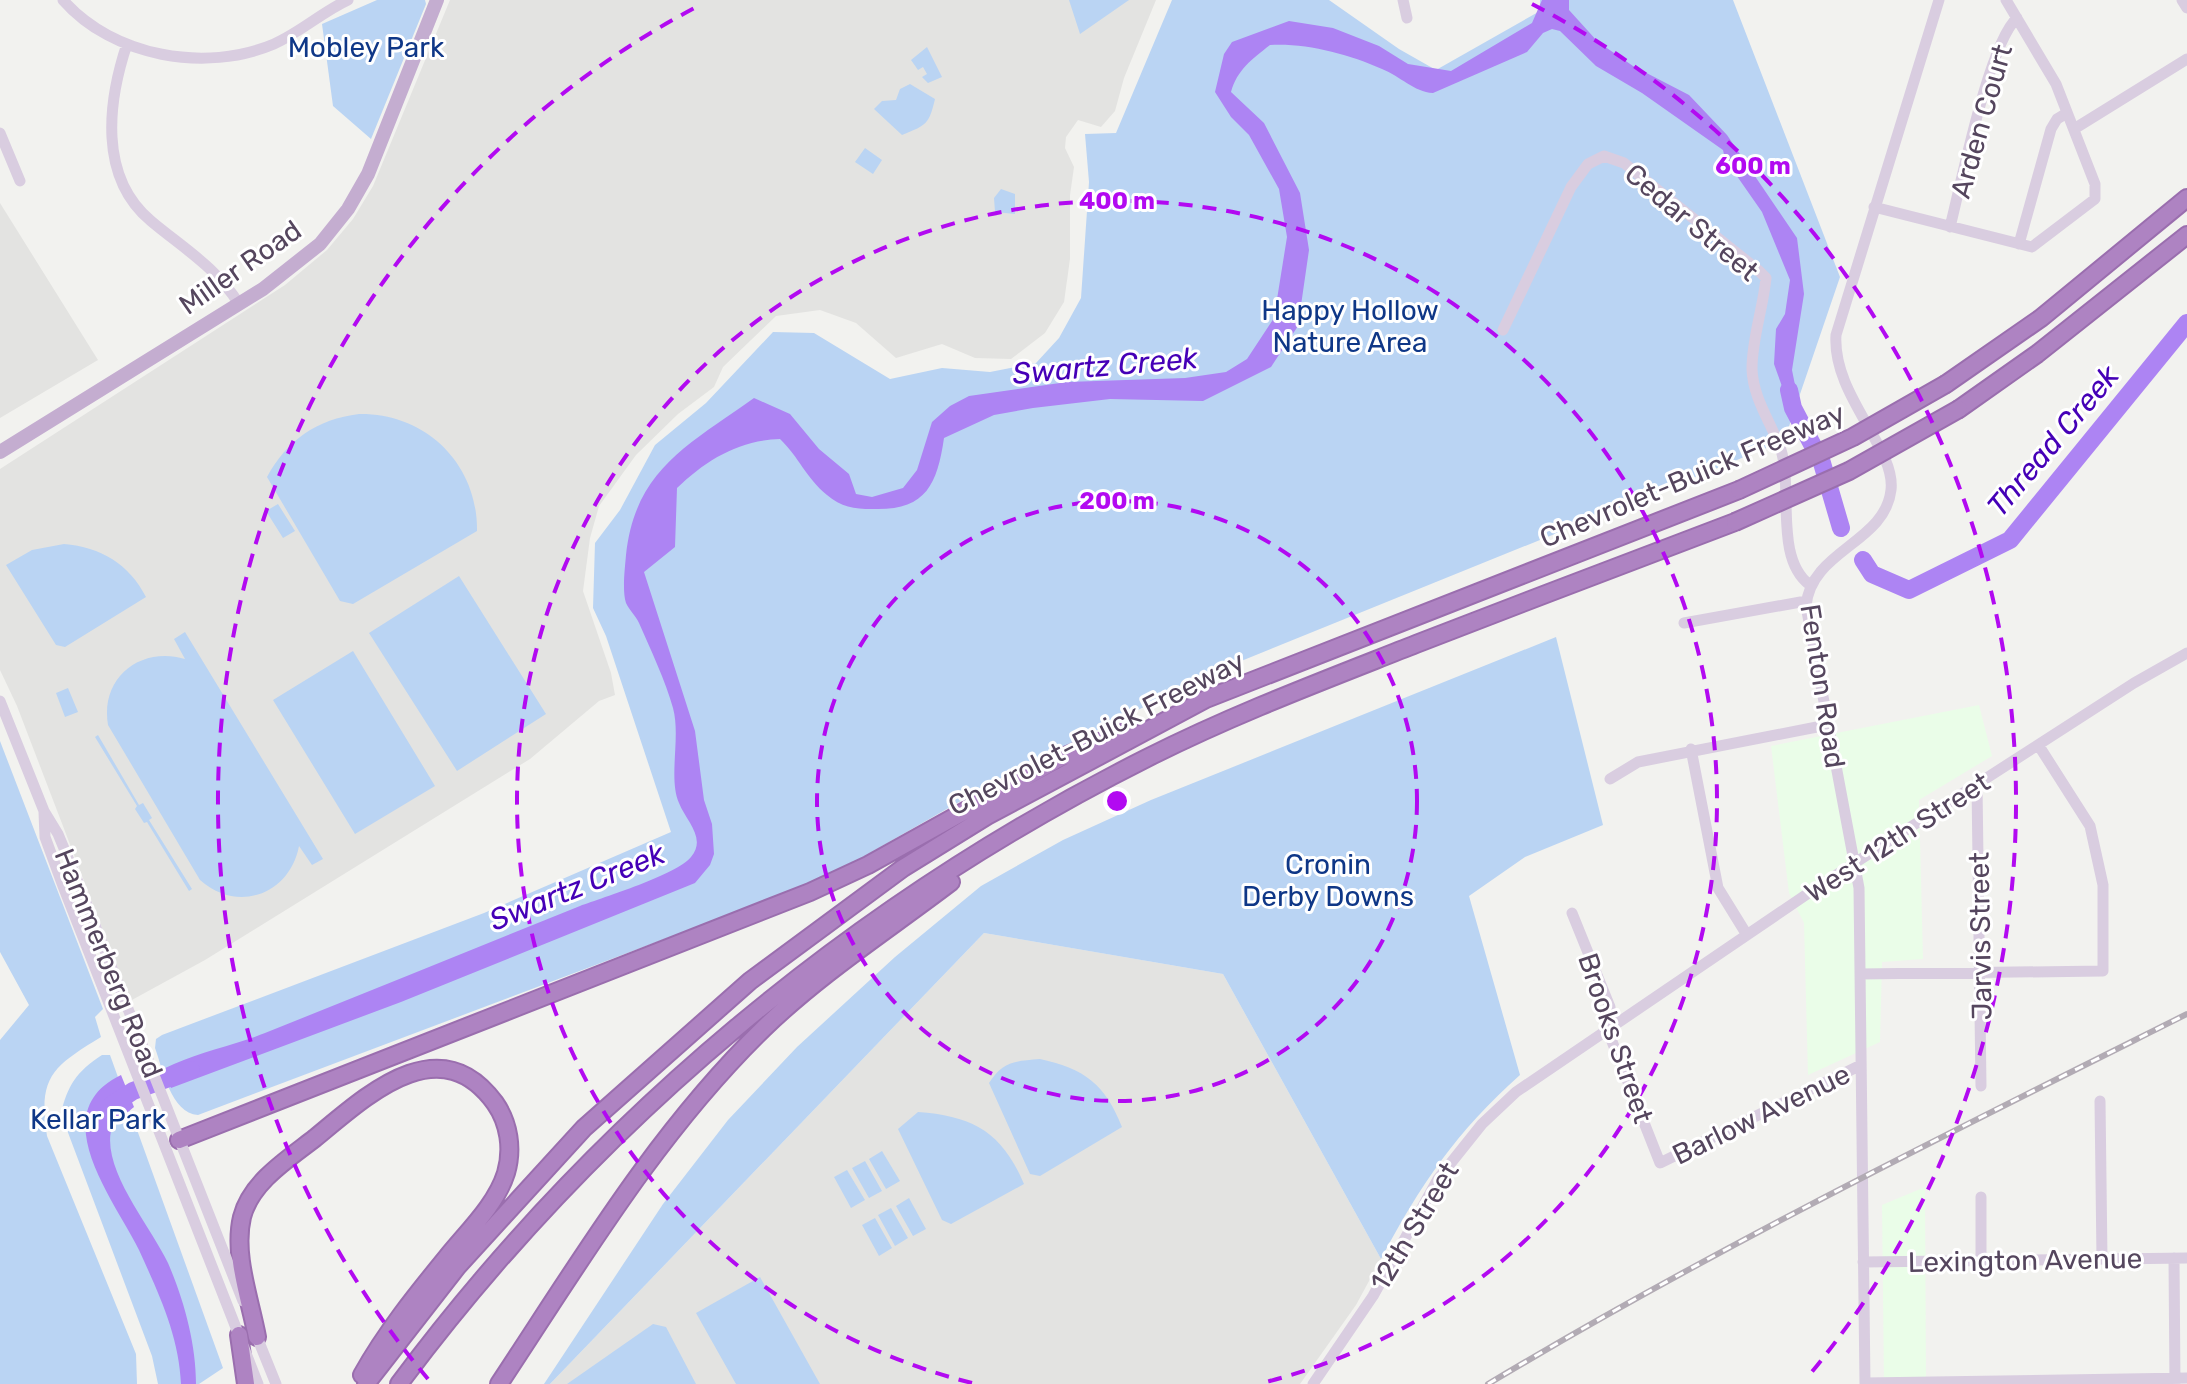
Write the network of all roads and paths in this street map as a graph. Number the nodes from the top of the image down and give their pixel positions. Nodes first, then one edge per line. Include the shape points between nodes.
1 (63, 0) edge
2 (348, 0) edge
3 (437, 0) edge
4 (1403, 0) edge
5 (1939, 0) edge
6 (2182, 0) edge
7 (2008, 1) edge
8 (2187, 8) edge
9 (1407, 18) dead end
10 (2017, 18) junction
11 (127, 44) junction
12 (2187, 59) edge
13 (2067, 113) junction
14 (2074, 129) junction
15 (0, 133) edge
16 (20, 181) dead end
17 (2187, 190) edge
18 (2187, 198) edge
19 (1874, 207) junction
20 (1950, 227) junction
21 (2147, 230) junction
22 (2187, 235) edge
23 (2187, 242) edge
24 (2019, 244) junction
25 (2146, 269) junction
26 (239, 304) junction
27 (1503, 330) dead end
28 (0, 452) edge
29 (1810, 585) junction
30 (1806, 601) junction
31 (1684, 623) dead end
32 (2187, 653) edge
33 (1206, 699) junction
34 (0, 701) edge
35 (1827, 725) junction
36 (2039, 746) junction
37 (1691, 749) junction
38 (1610, 779) dead end
39 (1977, 785) junction
40 (44, 811) junction
41 (1025, 824) junction
42 (1855, 863) junction
43 (1572, 913) dead end
44 (1747, 935) junction
45 (1860, 974) junction
46 (1981, 974) junction
47 (1610, 1025) junction
48 (1861, 1065) junction
49 (1981, 1086) dead end
50 (2100, 1101) dead end
51 (179, 1140) junction
52 (170, 1160) junction
53 (1660, 1163) joint
54 (1981, 1197) dead end
55 (2181, 1258) edge
56 (1981, 1259) junction
57 (2102, 1259) junction
58 (1863, 1262) junction
59 (239, 1335) junction
60 (257, 1337) junction
61 (2179, 1380) edge
62 (1865, 1383) edge
63 (246, 1384) edge
64 (258, 1384) edge
65 (276, 1384) edge
66 (357, 1384) edge
67 (366, 1384) edge
68 (399, 1384) edge
69 (499, 1384) edge
70 (1313, 1384) edge

1 - 11 street via 95,27
2 - 11 street via 287,38 244,53 187,57
3 - 26 main road, Miller Road via 377,155 348,209 304,259
4 - 9 street
5 - 19 street, Fenton Road
6 - 8 street
7 - 10 street
10 - 13 street
10 - 20 street, Arden Court via 1993,69
11 - 26 street via 111,123 123,183 143,214 202,260
12 - 14 street
13 - 14 street
13 - 24 street via 2051,129
14 - 24 street via 2097,196 2036,246
15 - 16 street
17 - 21 highway
18 - 21 highway, Chevrolet-Buick Freeway
19 - 20 street
19 - 29 street, Fenton Road via 1835,341 1846,388 1887,465 1890,497 1877,521 1825,564
20 - 24 street
21 - 33 highway, Chevrolet-Buick Freeway, bridge via 2041,318 1946,384 1853,437 1739,490
22 - 25 highway, Chevrolet-Buick Freeway
23 - 25 highway
25 - 41 highway, Chevrolet-Buick Freeway, bridge via 1959,409 1849,471 1735,522 1283,696 1148,758
26 - 28 main road, Miller Road
27 - 29 street, Cedar Street via 1571,187 1588,164 1604,156 1624,163 1758,270 1766,278 1752,374 1782,454 1794,562
29 - 30 street, Fenton Road
30 - 31 street
30 - 35 street, Fenton Road
32 - 36 street, West 12th Street
33 - 51 highway via 1060,758 810,892
33 - 67 highway, Chevrolet-Buick Freeway via 942,842 750,981 575,1137 457,1267
34 - 40 street, Hammerberg Road
35 - 37 street
35 - 42 street, Fenton Road
36 - 39 street, West 12th Street
36 - 46 street via 2090,826 2103,885 2103,971
37 - 38 street via 1638,762
37 - 44 street via 1718,888
39 - 42 street, West 12th Street
39 - 46 street, Jarvis Street
40 - 51 street, Hammerberg Road via 58,834
40 - 52 street, Hammerberg Road via 45,837
41 - 68 highway, Chevrolet-Buick Freeway via 873,923 740,1024 533,1223
41 - 69 highway via 819,981 735,1058 636,1177
42 - 44 street, West 12th Street
42 - 45 street, Fenton Road
43 - 47 street, Brooks Street via 1610,1007
44 - 47 street, West 12th Street
45 - 46 street
45 - 48 street, Fenton Road
46 - 49 street, Jarvis Street
47 - 53 street, Brooks Street
47 - 70 street, 12th Street via 1533,1077 1465,1143
48 - 53 street, Barlow Avenue
48 - 58 street, Fenton Road
50 - 57 street
51 - 52 street
51 - 60 street, Hammerberg Road
52 - 59 street, Hammerberg Road
54 - 56 street
55 - 57 street, Lexington Avenue
55 - 61 street
56 - 57 street, Lexington Avenue
56 - 58 street, Lexington Avenue
58 - 62 street, Fenton Road
59 - 63 highway
59 - 64 street, Hammerberg Road
60 - 65 street, Hammerberg Road
60 - 66 highway via 239,1244 243,1213 254,1193 276,1169 391,1080 430,1069 465,1077 501,1112 510,1148 507,1171 490,1202 395,1323
61 - 62 street

